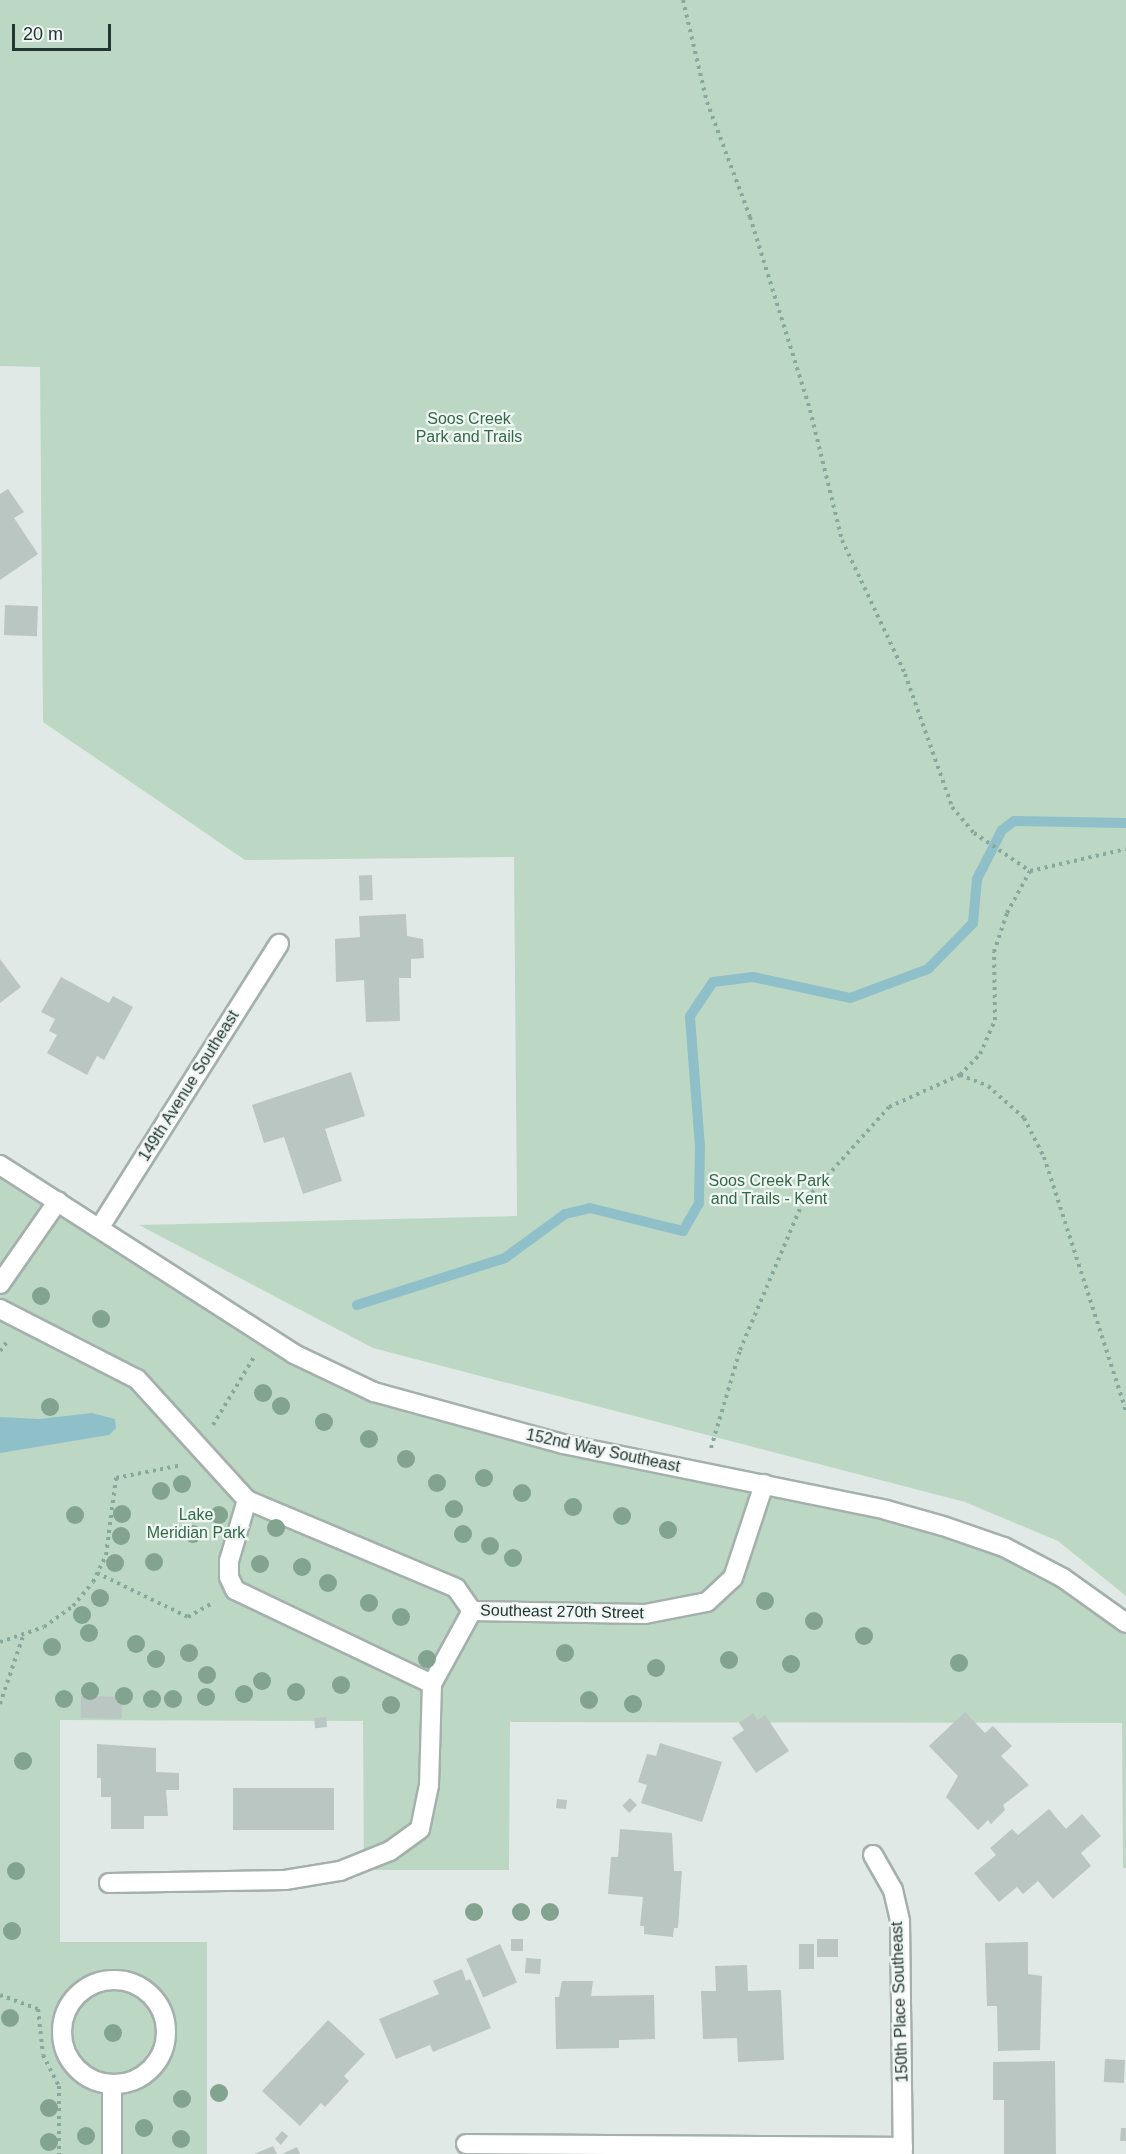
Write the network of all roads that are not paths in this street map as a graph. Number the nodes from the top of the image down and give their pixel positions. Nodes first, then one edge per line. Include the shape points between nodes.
1 (279, 944) dead end
2 (0, 1165) edge
3 (58, 1201) junction
4 (100, 1227) junction
5 (0, 1284) edge
6 (0, 1309) edge
7 (764, 1485) junction
8 (247, 1500) junction
9 (472, 1611) junction
10 (1126, 1623) edge
11 (432, 1684) junction
12 (873, 1855) dead end
13 (109, 1883) dead end
14 (111, 2085) junction
15 (466, 2144) dead end
16 (903, 2151) edge
17 (112, 2154) edge

1 - 4 street, 149th Avenue Southeast
2 - 3 street, 152nd Way Southeast
3 - 4 street, 152nd Way Southeast
3 - 5 street
4 - 7 street, 152nd Way Southeast via 266,1336 374,1392 563,1444
6 - 8 street via 137,1379
7 - 9 street, Southeast 270th Street via 733,1578 707,1602 645,1614
7 - 10 street, 152nd Way Southeast via 886,1510 1004,1547 1063,1578
8 - 9 street via 456,1588
8 - 11 street via 229,1561 229,1577 235,1590
9 - 11 street, Southeast 270th Street
11 - 13 street, Southeast 270th Street via 429,1785 420,1829 390,1851 340,1870 285,1880
12 - 16 street, 150th Place Southeast via 893,1890 900,1921
14 - 14 street via 79,2071 62,2039 63,2021 76,1998 98,1983 116,1980 146,1991 165,2018 167,2034 155,2065 143,2076
14 - 17 street
15 - 16 street

